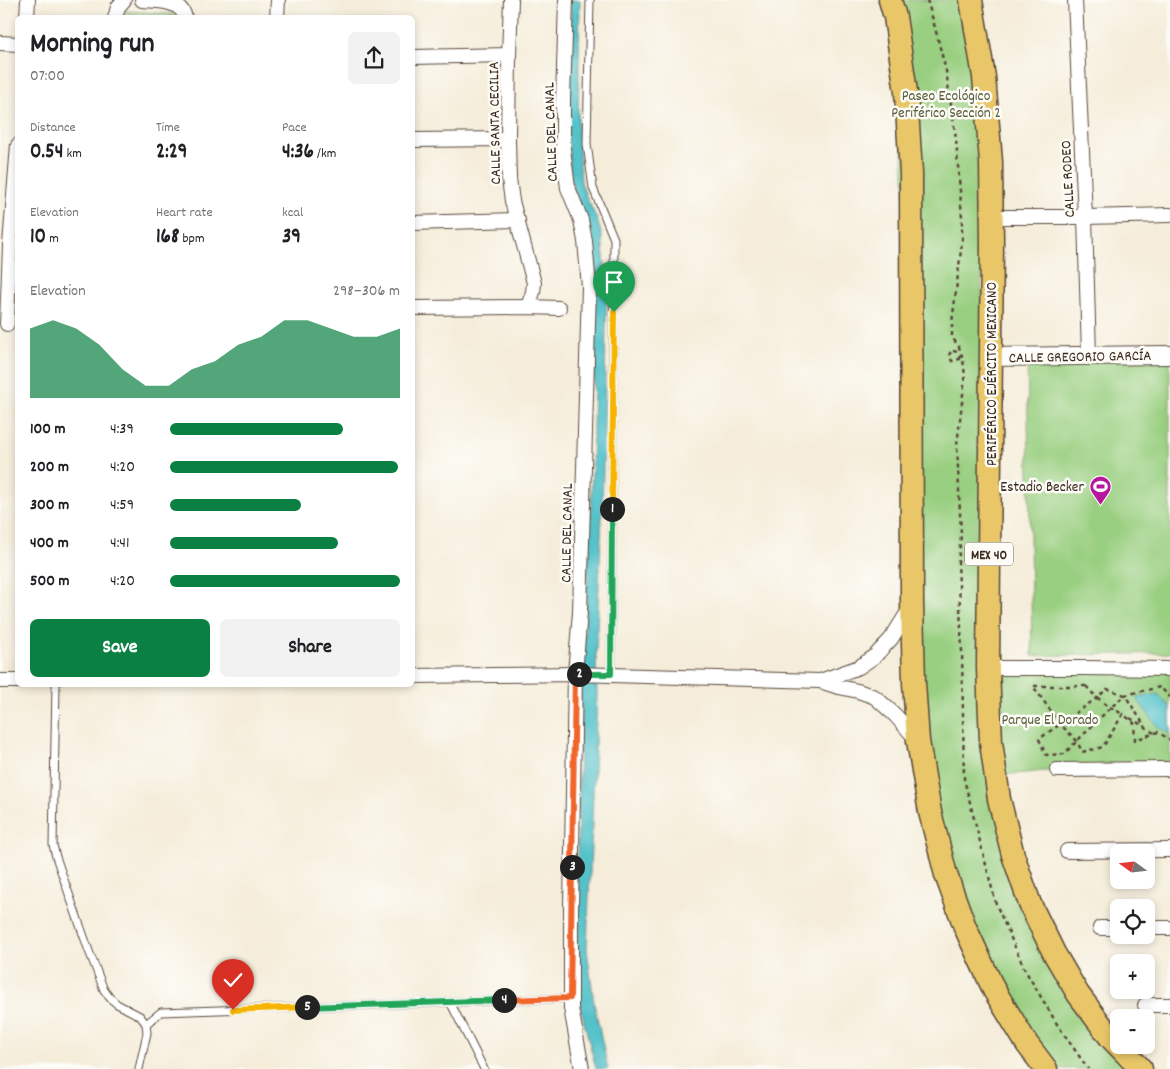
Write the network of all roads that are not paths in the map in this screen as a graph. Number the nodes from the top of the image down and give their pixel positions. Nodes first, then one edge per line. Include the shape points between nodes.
1 (28, 0) edge
2 (124, 0) edge
3 (142, 0) edge
4 (278, 0) edge
5 (511, 0) edge
6 (566, 0) edge
7 (590, 0) edge
8 (890, 0) edge
9 (971, 0) edge
10 (976, 0) edge
11 (1075, 0) edge
12 (27, 15) edge
13 (116, 15) edge
14 (184, 15) edge
15 (277, 15) edge
16 (0, 43) edge
17 (15, 44) edge
18 (509, 55) junction
19 (415, 57) edge
20 (508, 139) junction
21 (415, 140) edge
22 (15, 178) edge
23 (1170, 215) edge
24 (991, 217) junction
25 (1085, 218) junction
26 (518, 220) junction
27 (415, 223) edge
28 (9, 245) edge
29 (528, 307) junction
30 (415, 308) edge
31 (559, 308) dead end
32 (7, 324) dead end
33 (1170, 355) edge
34 (1089, 356) junction
35 (990, 357) junction
36 (912, 604) junction
37 (988, 668) junction
38 (1170, 669) edge
39 (575, 674) junction
40 (611, 674) junction
41 (415, 676) edge
42 (0, 681) edge
43 (15, 681) edge
44 (820, 681) junction
45 (56, 687) edge
46 (918, 741) junction
47 (1170, 769) edge
48 (1057, 770) dead end
49 (1170, 850) edge
50 (1067, 851) dead end
51 (1100, 928) dead end
52 (1110, 928) edge
53 (1155, 928) edge
54 (1170, 928) edge
55 (570, 998) junction
56 (450, 1002) junction
57 (1170, 1005) edge
58 (1145, 1006) dead end
59 (146, 1024) junction
60 (139, 1069) edge
61 (484, 1069) edge
62 (582, 1069) edge
63 (1046, 1069) edge
64 (1141, 1069) edge

1 - 12 street
2 - 13 street
3 - 14 street via 176,5
4 - 15 street
5 - 18 street, CALLE SANTA CECILIA
6 - 39 street, CALLE DEL CANAL via 564,149 568,188 581,220 585,241 589,287 580,612
7 - 40 lane via 587,144 593,188 614,239
8 - 36 highway via 896,17 906,92 911,173
9 - 10 street
9 - 24 highway, PERIFÉRICO EJÉRCITO MEXICANO / MEX 40 via 984,77 991,162
11 - 25 street, CALLE RODEO
16 - 17 street
18 - 19 street
18 - 20 street, CALLE SANTA CECILIA
20 - 21 street
20 - 26 street, CALLE SANTA CECILIA via 509,179
22 - 28 street
23 - 25 street
24 - 25 street
24 - 35 highway, PERIFÉRICO EJÉRCITO MEXICANO / MEX 40
25 - 34 street, CALLE RODEO
26 - 27 street
26 - 29 street, CALLE SANTA CECILIA via 534,283
28 - 32 street
29 - 30 street
29 - 31 street
33 - 34 street, CALLE GREGORIO GARCÍA
34 - 35 street, CALLE GREGORIO GARCÍA
35 - 37 highway, PERIFÉRICO EJÉRCITO MEXICANO / MEX 40
36 - 44 street via 891,639 875,656 859,667
36 - 46 highway
37 - 38 street
37 - 64 highway, PERIFÉRICO EJÉRCITO MEXICANO / MEX 40 via 991,742 999,799 1030,904 1078,994 1110,1036
39 - 40 street
39 - 41 street
39 - 55 street, CALLE DEL CANAL
40 - 44 street
42 - 43 street
44 - 46 street via 875,697
45 - 59 lane via 53,845 56,857 104,990 117,1004 140,1016
46 - 63 highway via 930,812 946,875 965,927 994,990
47 - 48 street
49 - 50 street
51 - 52 street
53 - 54 street
55 - 56 lane
55 - 62 street, CALLE DEL CANAL
56 - 59 lane via 160,1012
56 - 61 lane
57 - 58 street
59 - 60 lane via 148,1033

